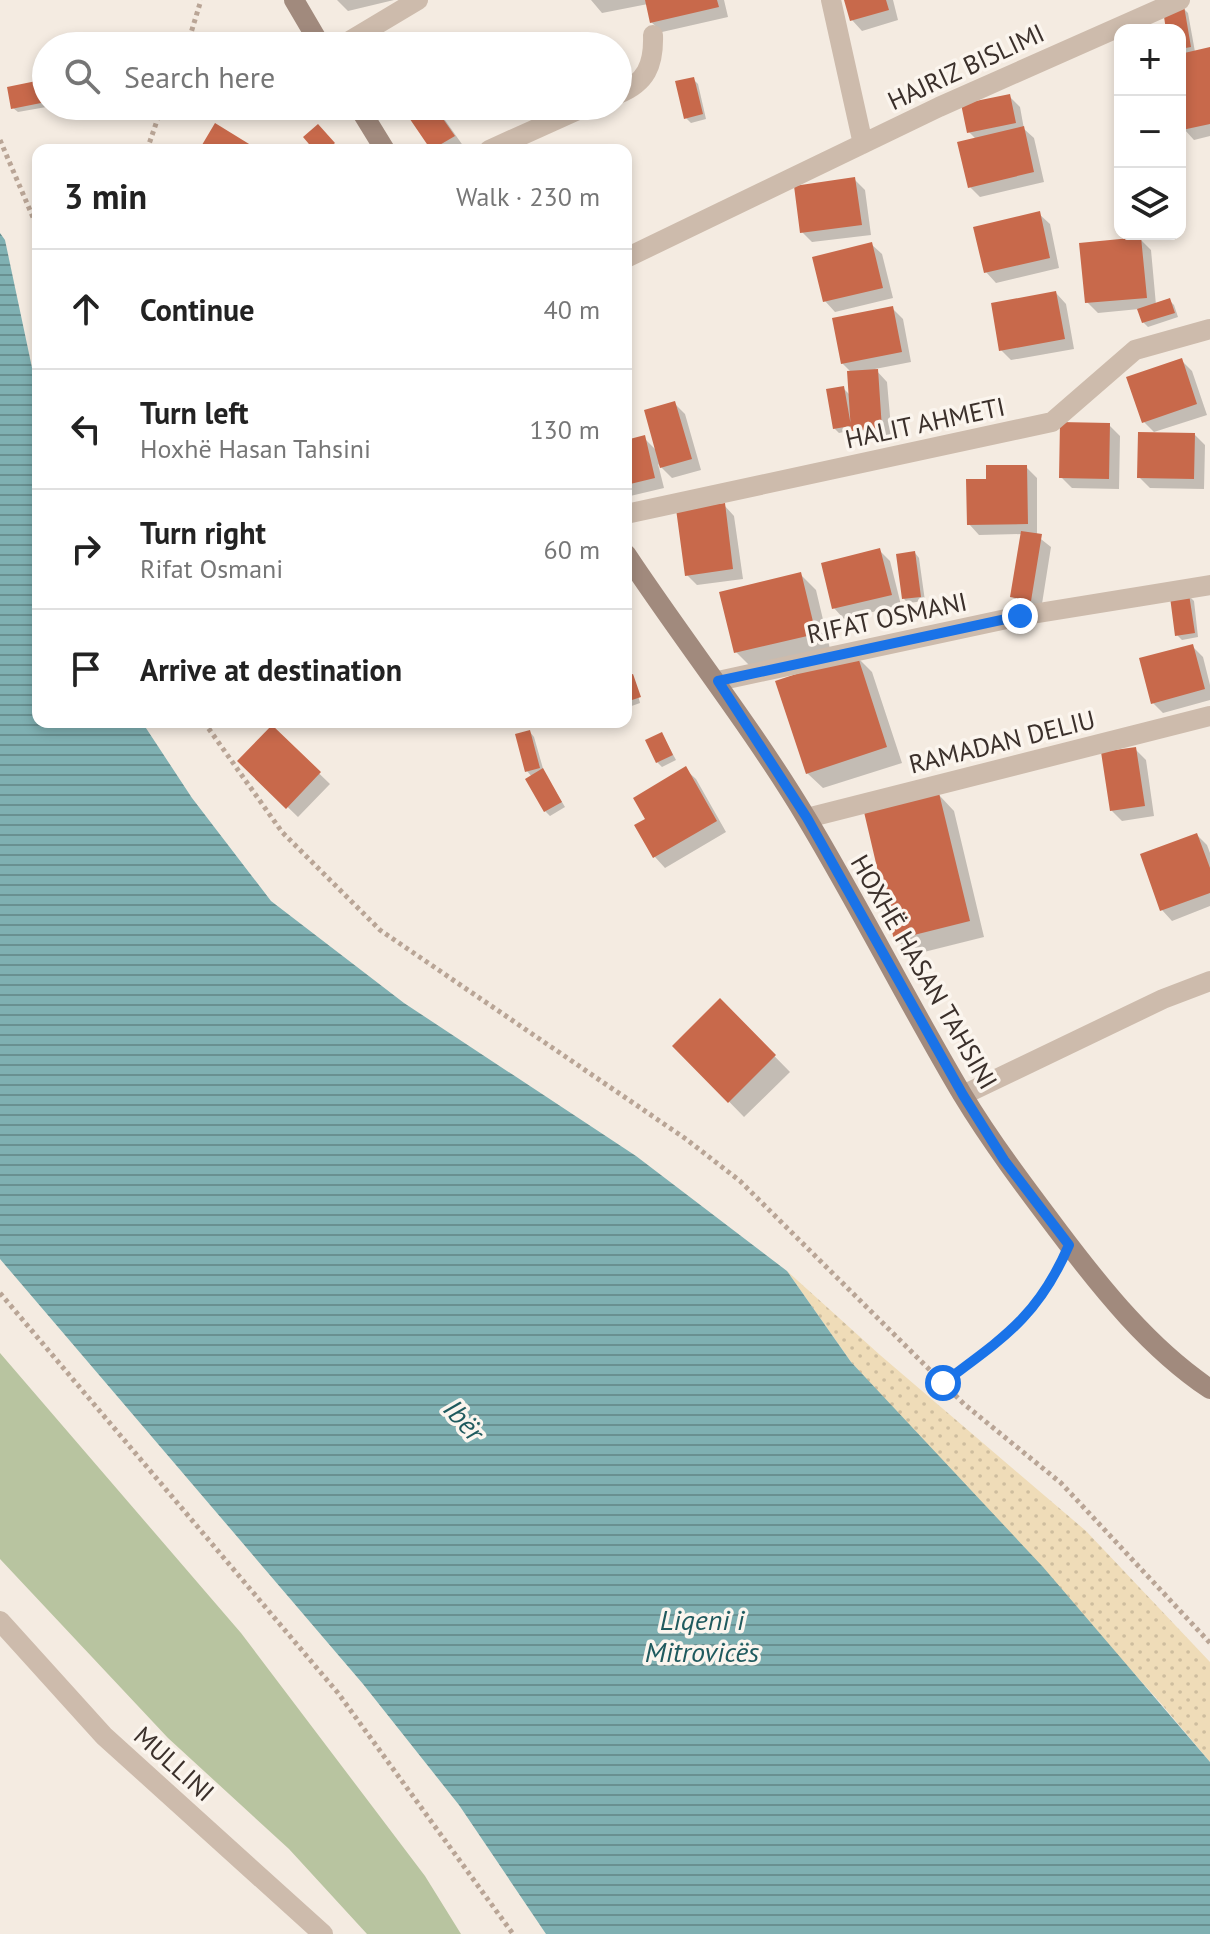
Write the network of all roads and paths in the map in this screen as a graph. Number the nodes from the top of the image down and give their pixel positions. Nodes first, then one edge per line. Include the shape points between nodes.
1 (201, 0) edge
2 (294, 0) edge
3 (418, 0) edge
4 (831, 0) edge
5 (1180, 0) edge
6 (191, 32) edge
7 (313, 32) edge
8 (364, 32) edge
9 (653, 35) dead end
10 (632, 88) edge
11 (157, 120) edge
12 (367, 120) edge
13 (556, 120) edge
14 (0, 140) edge
15 (149, 144) edge
16 (381, 144) edge
17 (502, 144) edge
18 (863, 144) junction
19 (32, 215) edge
20 (632, 255) edge
21 (1210, 329) edge
22 (632, 513) edge
23 (632, 563) edge
24 (1210, 585) edge
25 (718, 681) junction
26 (1210, 716) edge
27 (208, 728) edge
28 (807, 818) junction
29 (1210, 981) edge
30 (963, 1095) junction
31 (1069, 1245) junction
32 (0, 1293) edge
33 (943, 1383) junction
34 (1210, 1389) edge
35 (0, 1621) edge
36 (1210, 1643) edge
37 (323, 1934) edge
38 (513, 1934) edge

1 - 6 path
2 - 7 street
3 - 8 street
4 - 18 street, HAJRIZ BISLIMI
5 - 18 street, HAJRIZ BISLIMI
9 - 10 street via 650,70
11 - 15 path
12 - 16 street
13 - 17 street
14 - 19 path
18 - 20 street, HAJRIZ BISLIMI
21 - 22 street, HALIT AHMETI via 1135,350 1052,422
23 - 25 street, HOXHË HASAN TAHSINI
24 - 25 street, RIFAT OSMANI via 1020,616
25 - 28 street, HOXHË HASAN TAHSINI
26 - 28 street, RAMADAN DELIU
27 - 33 path via 282,832 380,930 740,1181
28 - 30 street, HOXHË HASAN TAHSINI
29 - 30 street
30 - 31 street, HOXHË HASAN TAHSINI via 1004,1160
31 - 33 path via 1033,1309
31 - 34 street, HOXHË HASAN TAHSINI via 1098,1284 1185,1372
32 - 38 path via 338,1693
33 - 36 path via 1061,1483
35 - 37 street, MULLINI via 104,1736

